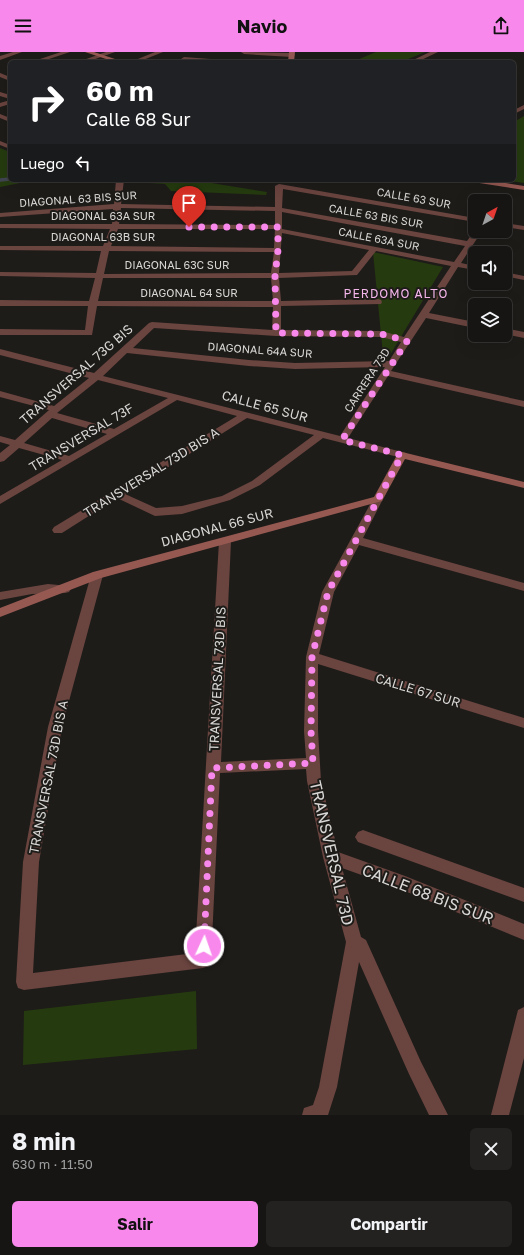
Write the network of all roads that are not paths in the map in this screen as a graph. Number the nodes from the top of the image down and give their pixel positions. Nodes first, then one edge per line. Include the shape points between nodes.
1 (19, 52) edge
2 (67, 52) edge
3 (88, 52) edge
4 (112, 52) edge
5 (160, 52) edge
6 (244, 52) edge
7 (435, 52) edge
8 (292, 53) edge
9 (197, 54) dead end
10 (101, 56) junction
11 (0, 58) edge
12 (184, 59) joint
13 (41, 60) edge
14 (88, 60) edge
15 (114, 60) edge
16 (139, 60) edge
17 (197, 60) edge
18 (417, 60) edge
19 (120, 182) edge
20 (486, 182) edge
21 (524, 188) edge
22 (118, 206) junction
23 (278, 209) junction
24 (0, 215) edge
25 (468, 219) edge
26 (0, 226) edge
27 (512, 226) edge
28 (115, 227) junction
29 (278, 228) junction
30 (524, 228) edge
31 (474, 238) edge
32 (470, 244) junction
33 (0, 248) edge
34 (106, 248) junction
35 (278, 250) junction
36 (373, 250) junction
37 (456, 265) junction
38 (468, 267) edge
39 (0, 274) edge
40 (512, 275) edge
41 (101, 276) junction
42 (275, 276) junction
43 (524, 278) edge
44 (378, 302) dead end
45 (0, 303) edge
46 (93, 304) junction
47 (277, 304) junction
48 (424, 315) junction
49 (468, 324) edge
50 (0, 332) edge
51 (512, 332) edge
52 (276, 333) junction
53 (524, 335) edge
54 (407, 341) junction
55 (127, 350) junction
56 (0, 352) edge
57 (388, 369) junction
58 (97, 376) junction
59 (0, 394) edge
60 (176, 397) junction
61 (524, 404) edge
62 (53, 411) junction
63 (245, 415) junction
64 (115, 433) junction
65 (321, 435) junction
66 (0, 439) edge
67 (342, 440) junction
68 (16, 444) junction
69 (402, 455) junction
70 (0, 459) edge
71 (70, 459) junction
72 (524, 485) edge
73 (117, 494) junction
74 (378, 499) junction
75 (0, 501) edge
76 (58, 530) dead end
77 (225, 540) junction
78 (356, 540) junction
79 (97, 575) junction
80 (524, 587) edge
81 (64, 588) junction
82 (0, 596) edge
83 (0, 613) edge
84 (312, 657) junction
85 (524, 723) edge
86 (313, 763) junction
87 (212, 768) junction
88 (363, 837) dead end
89 (331, 857) junction
90 (524, 895) edge
91 (524, 932) edge
92 (354, 942) junction
93 (203, 960) joint
94 (524, 1016) edge
95 (522, 1040) edge
96 (315, 1113) edge
97 (439, 1115) edge
98 (500, 1115) edge

1 - 11 street
2 - 13 street
3 - 10 street
4 - 10 street
5 - 16 street
6 - 8 street
7 - 18 street
9 - 12 street
10 - 14 street
10 - 15 street
12 - 17 street
19 - 22 street
20 - 21 street
22 - 23 street, DIAGONAL 63 BIS SUR
22 - 24 street, DIAGONAL 63 BIS SUR
22 - 28 street
23 - 25 street, CALLE 63 SUR via 279,186
23 - 29 street
23 - 32 street, CALLE 63 BIS SUR
26 - 28 street, DIAGONAL 63A SUR
27 - 30 street
28 - 29 street, DIAGONAL 63A SUR
28 - 34 street
29 - 35 street
29 - 36 street, CALLE 63A SUR
31 - 32 street, CARRERA 73D
32 - 37 street, CARRERA 73D
33 - 34 street, DIAGONAL 63B SUR
34 - 35 street, DIAGONAL 63B SUR
34 - 41 street
35 - 42 street
36 - 37 street, CALLE 63A SUR
36 - 42 street, DIAGONAL 63C SUR via 354,273
37 - 38 street, CALLE 63A SUR
37 - 48 street, CARRERA 73D
39 - 41 street, DIAGONAL 63C SUR
40 - 43 street
41 - 42 street, DIAGONAL 63C SUR
41 - 46 street
42 - 47 street
44 - 47 street, DIAGONAL 64 SUR
45 - 46 street, DIAGONAL 64 SUR
46 - 47 street, DIAGONAL 64 SUR
46 - 50 street via 89,333
47 - 52 street
48 - 49 street
48 - 54 street, CARRERA 73D
51 - 53 street
52 - 54 street via 381,334
52 - 55 street, TRANSVERSAL 73G BIS via 152,325
54 - 57 street, CARRERA 73D
55 - 57 street, DIAGONAL 64A SUR via 287,366
55 - 58 street, TRANSVERSAL 73G BIS
56 - 58 street, CALLE 65 SUR
57 - 61 street, DIAGONAL 64A SUR
57 - 67 street, CARRERA 73D
58 - 60 street, CALLE 65 SUR
58 - 62 street, TRANSVERSAL 73G BIS
59 - 62 street
60 - 63 street, CALLE 65 SUR
60 - 64 street, TRANSVERSAL 73F
62 - 64 street
62 - 68 street, TRANSVERSAL 73G BIS
63 - 65 street, CALLE 65 SUR
63 - 73 street, TRANSVERSAL 73D BIS A
64 - 71 street, TRANSVERSAL 73F
65 - 67 street, CALLE 65 SUR
65 - 73 street via 256,482 219,500 182,510 155,512
66 - 68 street
67 - 69 street, CALLE 65 SUR
68 - 70 street, TRANSVERSAL 73G BIS
68 - 71 street
69 - 72 street, CALLE 65 SUR
69 - 74 street
71 - 75 street, TRANSVERSAL 73F
73 - 76 street, TRANSVERSAL 73D BIS A
74 - 77 street, DIAGONAL 66 SUR
74 - 78 street, TRANSVERSAL 73D
77 - 79 street, DIAGONAL 66 SUR
77 - 87 street, TRANSVERSAL 73D BIS
78 - 80 street
78 - 84 street, TRANSVERSAL 73D via 328,592
79 - 81 street, DIAGONAL 66 SUR
79 - 93 street, TRANSVERSAL 73D BIS A via 55,726 31,862 24,982
81 - 82 street, DIAGONAL 66 SUR via 32,588
81 - 83 street, DIAGONAL 66 SUR
84 - 85 street, CALLE 67 SUR
84 - 86 street, TRANSVERSAL 73D
86 - 87 street
86 - 89 street, TRANSVERSAL 73D via 314,781
87 - 93 street, TRANSVERSAL 73D BIS
88 - 90 street
89 - 91 street, CALLE 68 BIS SUR via 399,881
89 - 92 street, TRANSVERSAL 73D
92 - 96 street, TRANSVERSAL 73D via 328,1087
92 - 97 street via 360,946
94 - 95 street
95 - 98 street

